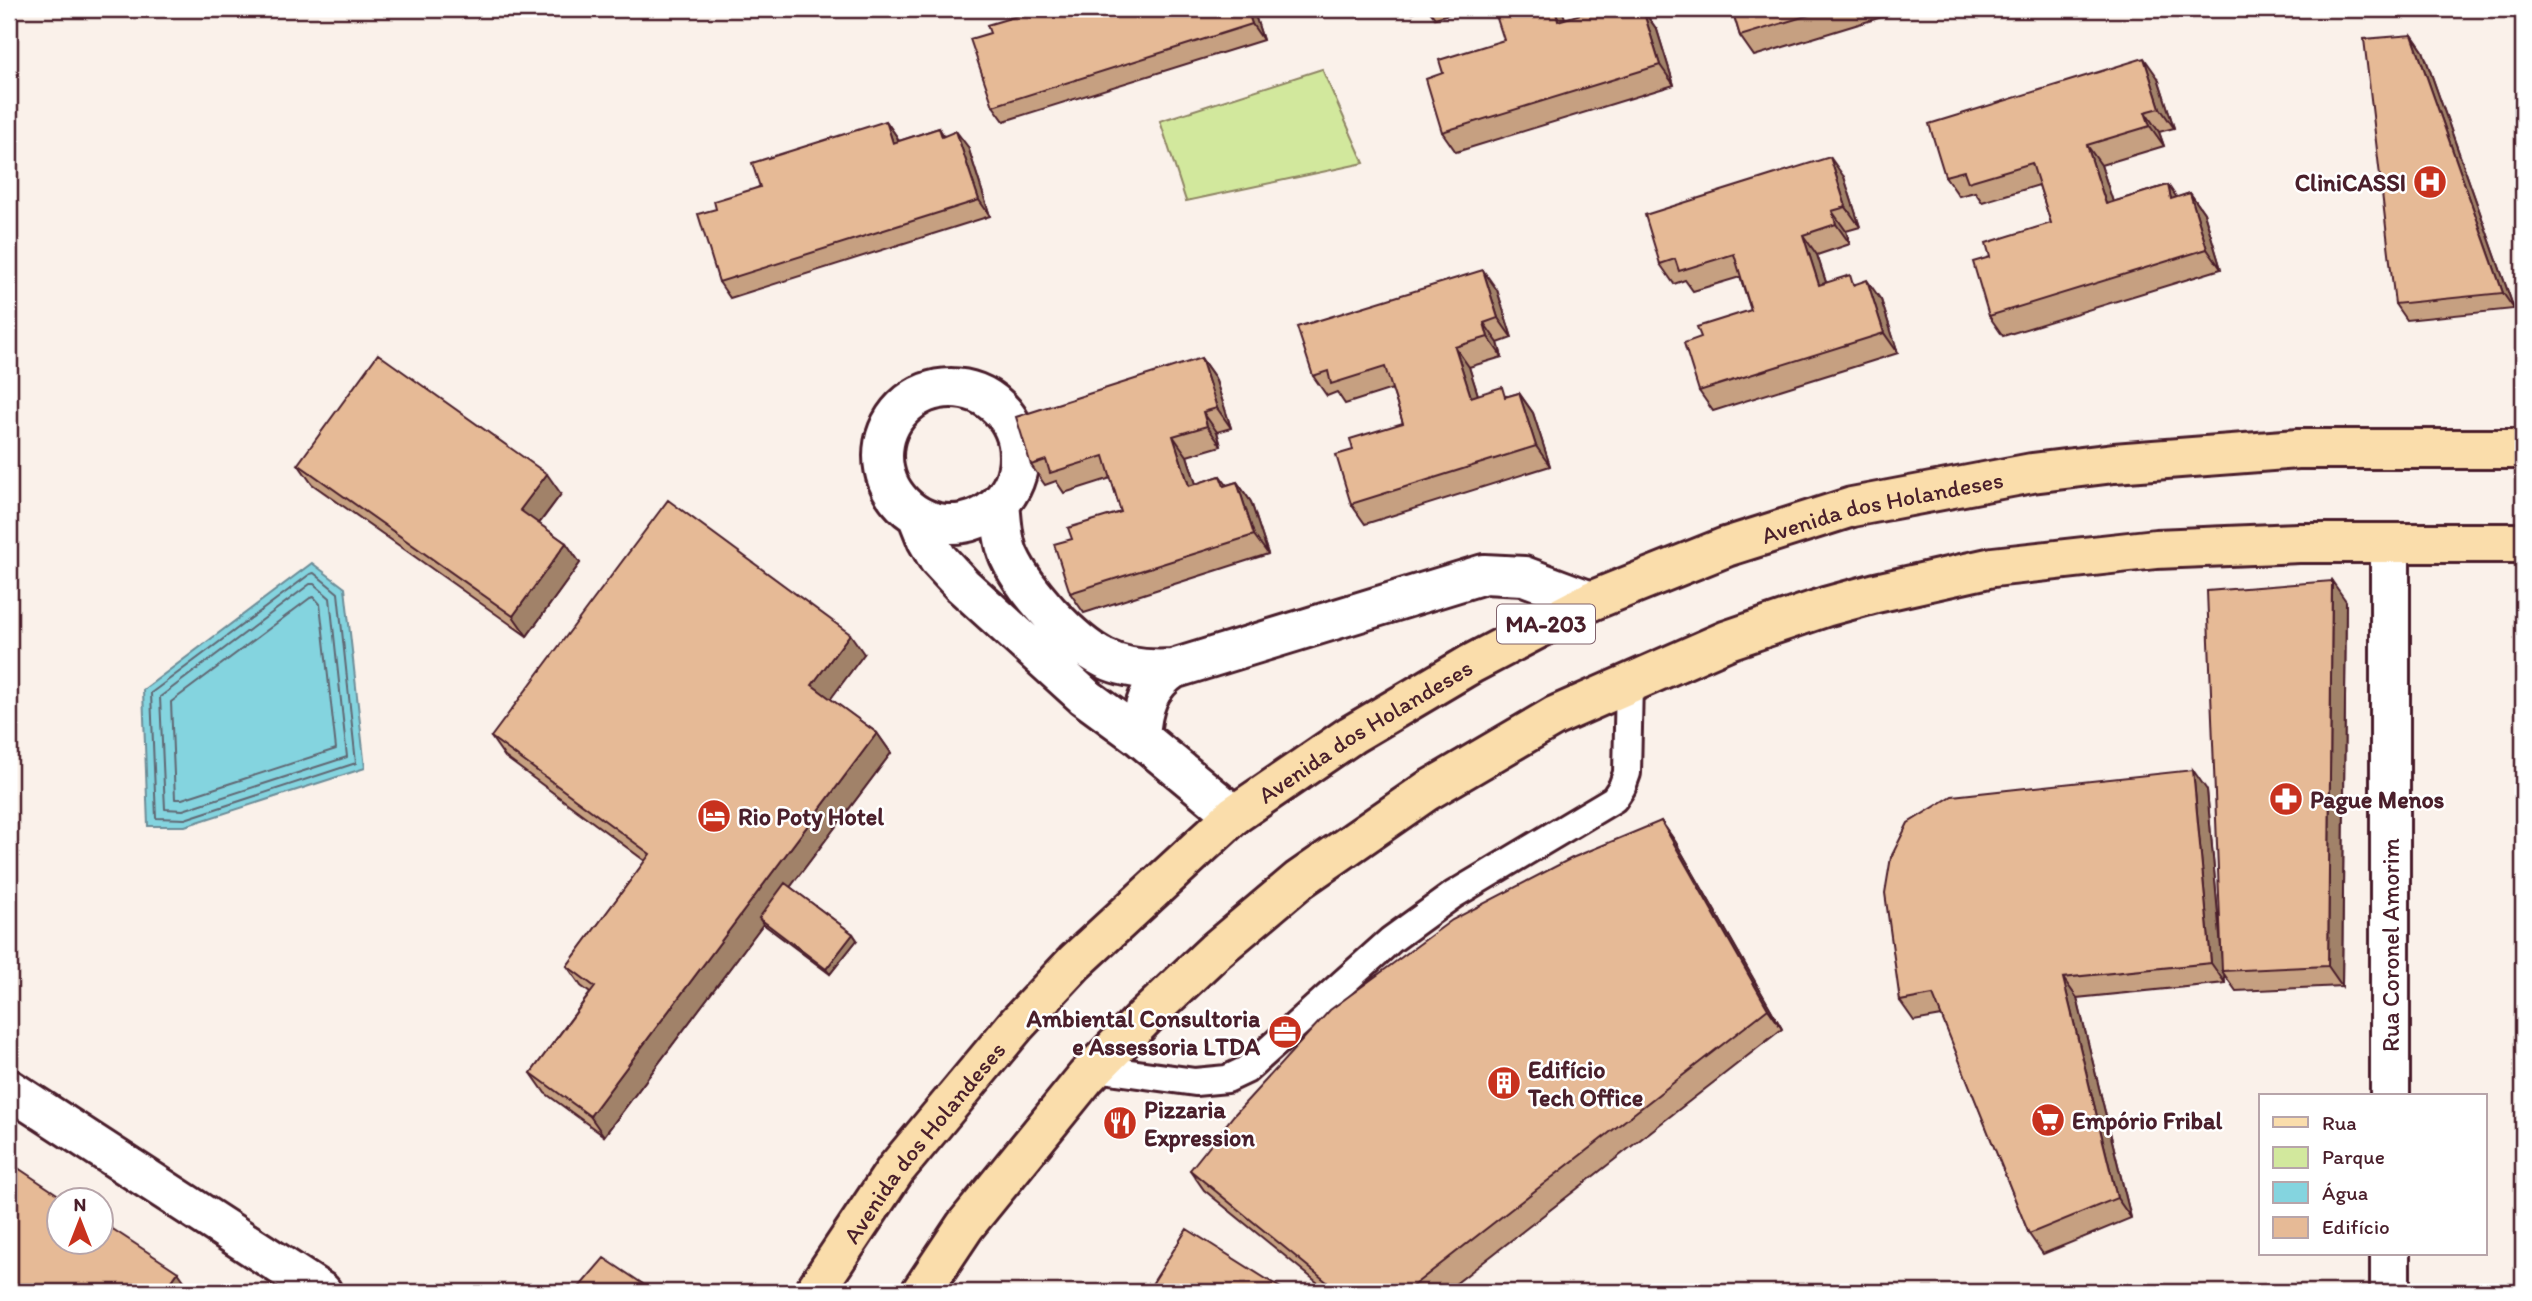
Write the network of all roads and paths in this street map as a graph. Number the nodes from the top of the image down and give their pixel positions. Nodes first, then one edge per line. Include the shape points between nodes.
1 (2523, 449) edge
2 (1000, 503) junction
3 (917, 515) junction
4 (2390, 543) junction
5 (2523, 543) edge
6 (1591, 601) junction
7 (1173, 669) junction
8 (1629, 683) junction
9 (1140, 737) junction
10 (1234, 816) junction
11 (1095, 1068) junction
12 (9, 1089) edge
13 (2390, 1094) edge
14 (2390, 1256) edge
15 (323, 1292) edge
16 (814, 1292) edge
17 (921, 1292) edge
18 (2390, 1292) edge

1 - 6 main road, Avenida dos Holandeses / MA-203 via 2298,449 2032,473 1852,507 1726,547
2 - 3 street via 983,516 962,523 939,523
2 - 3 street via 1013,485 1019,465 1012,423 999,406 980,394 958,388 935,390 914,399 897,415 886,435 883,458 888,481
2 - 7 street via 1008,554 1020,576 1076,641 1095,655 1126,666
3 - 9 street via 938,559 962,585 1084,696
4 - 5 main road
4 - 8 main road via 2157,549 1993,567 1815,610 1728,640
4 - 13 street, Rua Coronel Amorim
6 - 7 street via 1524,576 1484,574
6 - 10 main road, Avenida dos Holandeses / MA-203 via 1351,735
7 - 9 street via 1161,677 1146,699
8 - 11 main road via 1555,716 1427,791 1299,880 1215,951
8 - 11 lane via 1627,773 1614,799 1453,895 1391,940 1245,1070 1227,1079 1195,1082
9 - 10 street
10 - 16 main road, Avenida dos Holandeses / MA-203 via 1075,962 1016,1025 896,1169
11 - 17 main road via 965,1226
12 - 15 street
14 - 18 street

